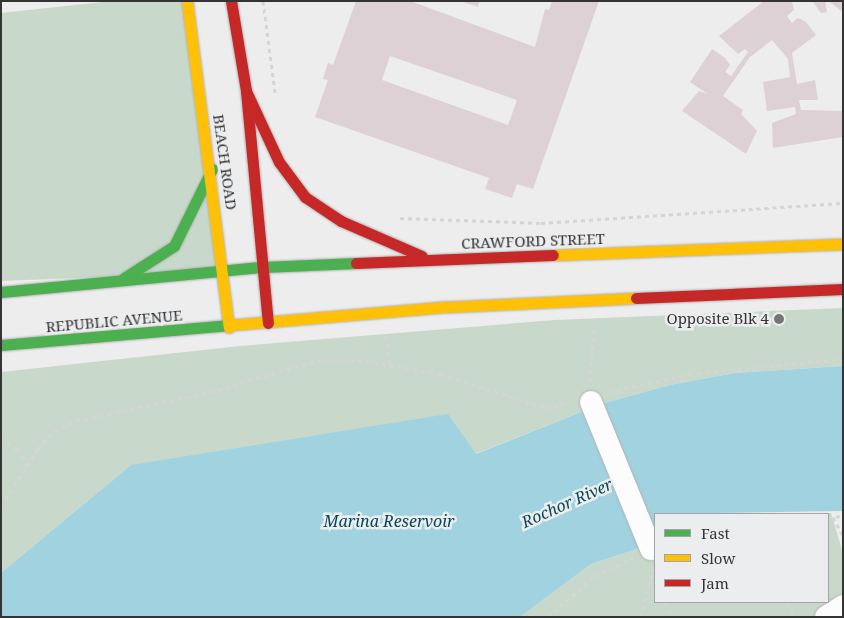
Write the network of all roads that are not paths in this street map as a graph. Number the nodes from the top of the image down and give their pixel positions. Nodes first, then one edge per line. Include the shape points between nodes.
1 (187, 1) edge
2 (231, 1) edge
3 (246, 92) junction
4 (248, 121) junction
5 (205, 131) junction
6 (236, 131) dead end
7 (217, 135) dead end
8 (212, 170) junction
9 (843, 244) edge
10 (435, 260) junction
11 (263, 267) junction
12 (225, 272) junction
13 (114, 284) junction
14 (843, 289) edge
15 (1, 292) edge
16 (268, 324) junction
17 (229, 327) junction
18 (1, 345) edge
19 (590, 399) road end
20 (651, 550) road end
21 (843, 606) edge
22 (826, 617) edge

1 - 5 main road, BEACH ROAD
2 - 3 main road, BEACH ROAD
3 - 4 main road, BEACH ROAD
3 - 10 main road via 279,162 305,197 341,220
4 - 6 main road
4 - 11 main road, BEACH ROAD
5 - 7 main road
5 - 8 main road, BEACH ROAD
8 - 12 main road, BEACH ROAD
8 - 13 main road via 174,246
9 - 10 main road, CRAWFORD STREET
10 - 11 main road, CRAWFORD STREET
11 - 12 main road, CRAWFORD STREET
11 - 16 main road, BEACH ROAD
12 - 13 main road
12 - 17 main road, BEACH ROAD
13 - 15 main road
14 - 16 main road via 594,301 550,300
16 - 17 main road
17 - 18 main road, REPUBLIC AVENUE
19 - 20 street
21 - 22 street

